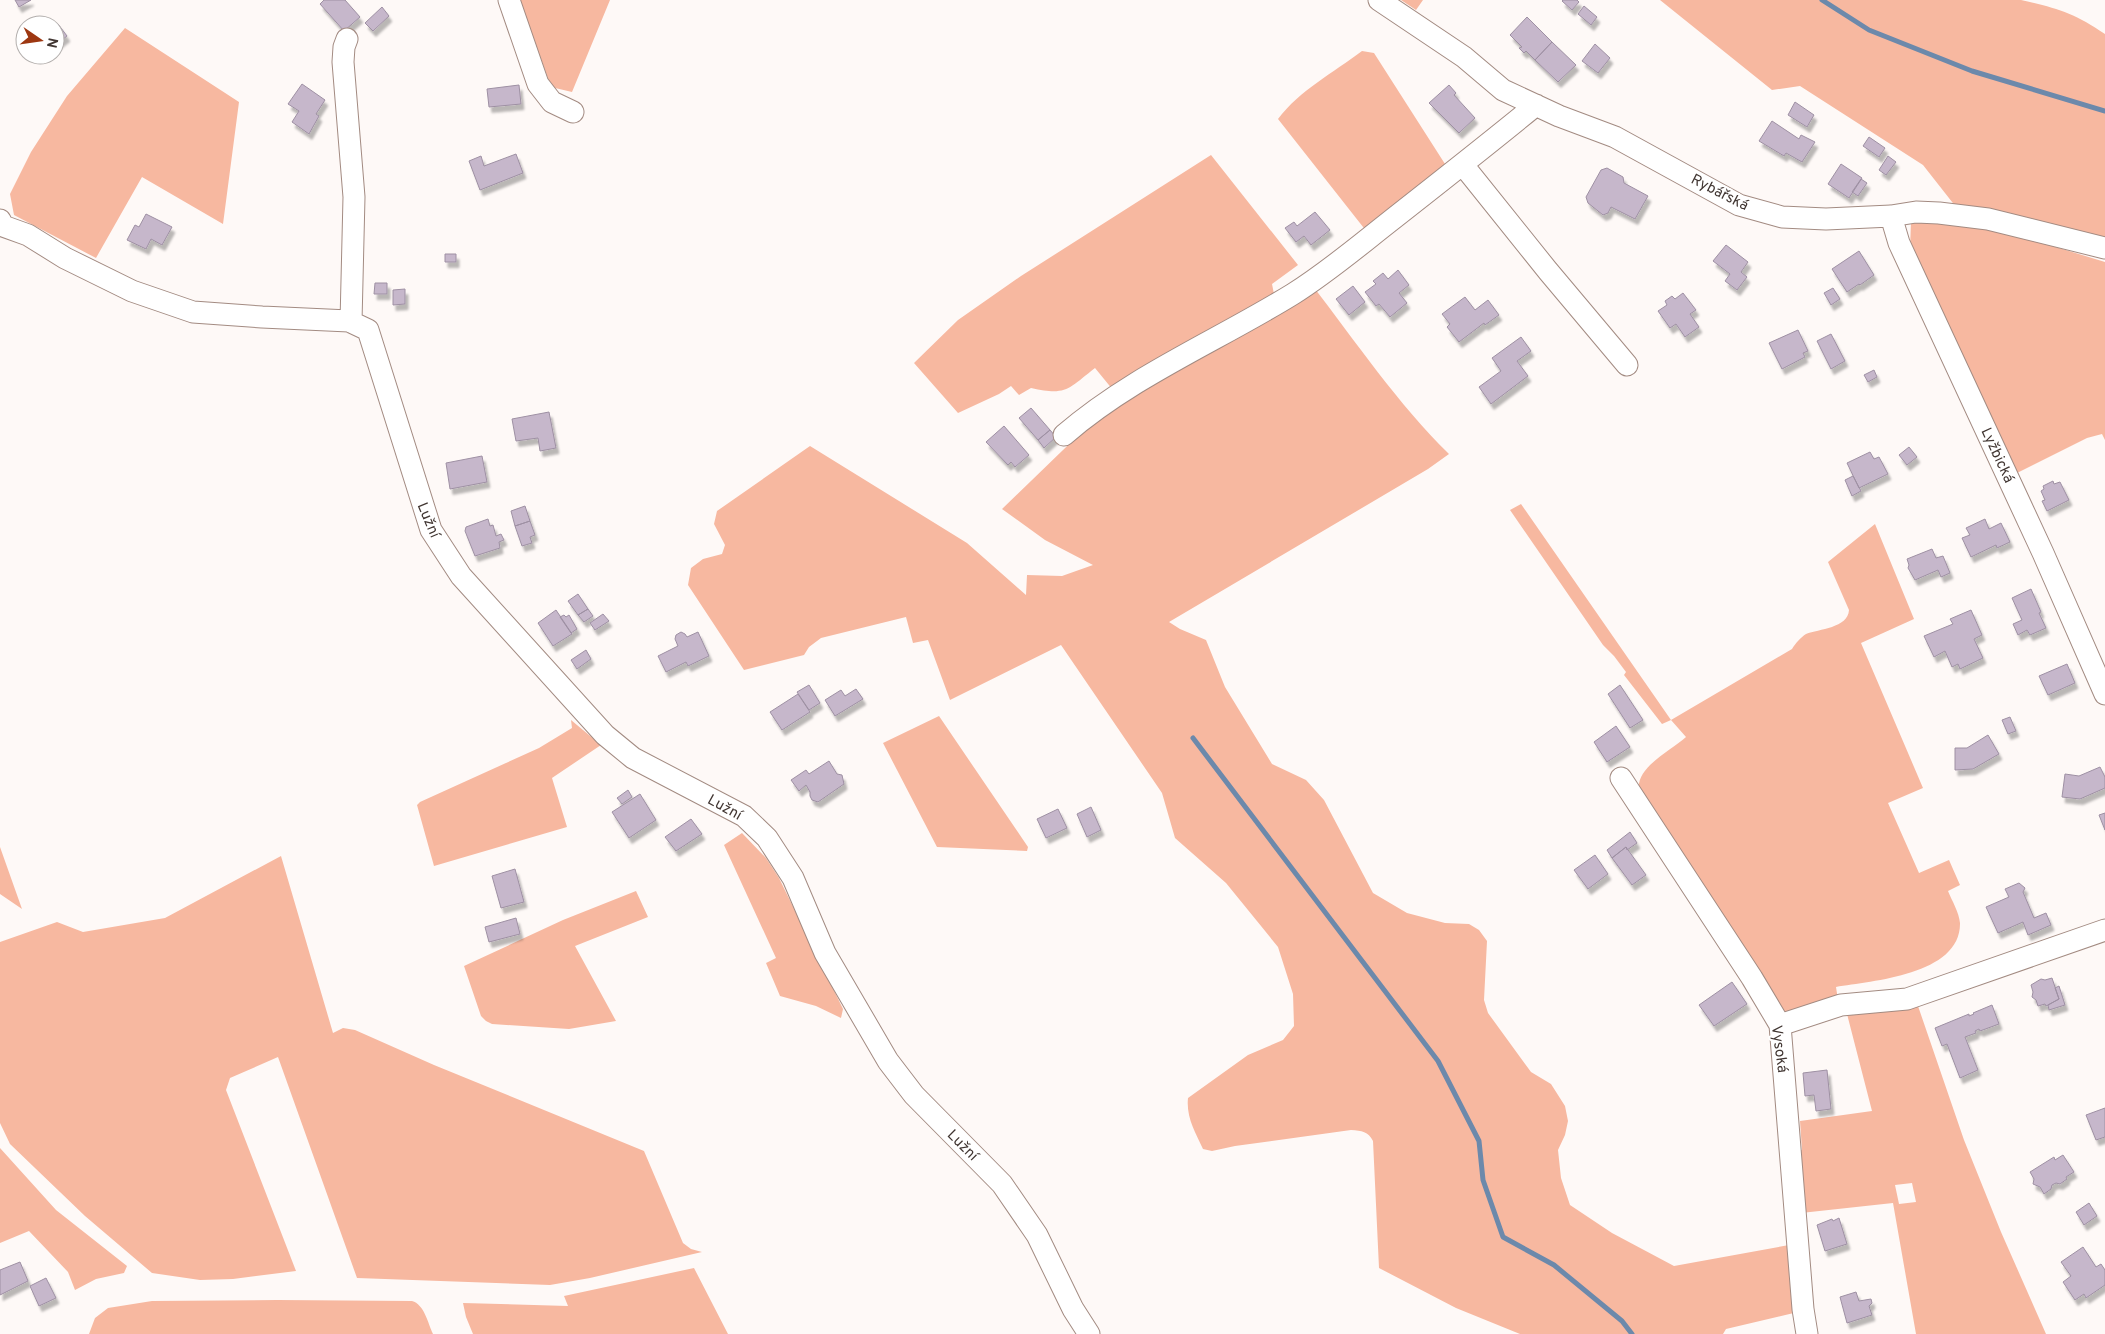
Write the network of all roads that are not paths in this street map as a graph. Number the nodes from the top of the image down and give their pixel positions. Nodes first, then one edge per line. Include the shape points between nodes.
1 (509, 0) edge
2 (1378, 0) edge
3 (347, 39) dead end
4 (1536, 105) junction
5 (573, 112) dead end
6 (1463, 165) junction
7 (1891, 216) junction
8 (1, 224) edge
9 (2105, 248) edge
10 (360, 326) junction
11 (1627, 365) dead end
12 (1064, 435) dead end
13 (2105, 694) edge
14 (1621, 778) dead end
15 (2105, 930) edge
16 (1780, 1025) junction
17 (1089, 1334) edge
18 (1807, 1334) edge

1 - 5 street via 538,84 552,102
2 - 4 street, Rybářská via 1464,57 1503,90
3 - 10 street, Lužní via 343,62
4 - 6 street
4 - 7 street, Rybářská via 1615,137 1739,205 1782,217
6 - 11 street
6 - 12 street via 1294,293 1122,391
7 - 9 street, Rybářská via 1916,212 1988,219
7 - 13 street, Lyžbická via 1899,243
8 - 10 street via 28,235 65,258 132,291 193,312 315,318
10 - 17 street, Lužní via 431,530 461,576 605,735 633,758 744,816 767,838 793,878 825,953 888,1061 914,1095 1002,1184 1037,1236 1073,1310
14 - 16 street, Vysoká
15 - 16 street via 1906,998 1841,1005
16 - 18 street, Vysoká

